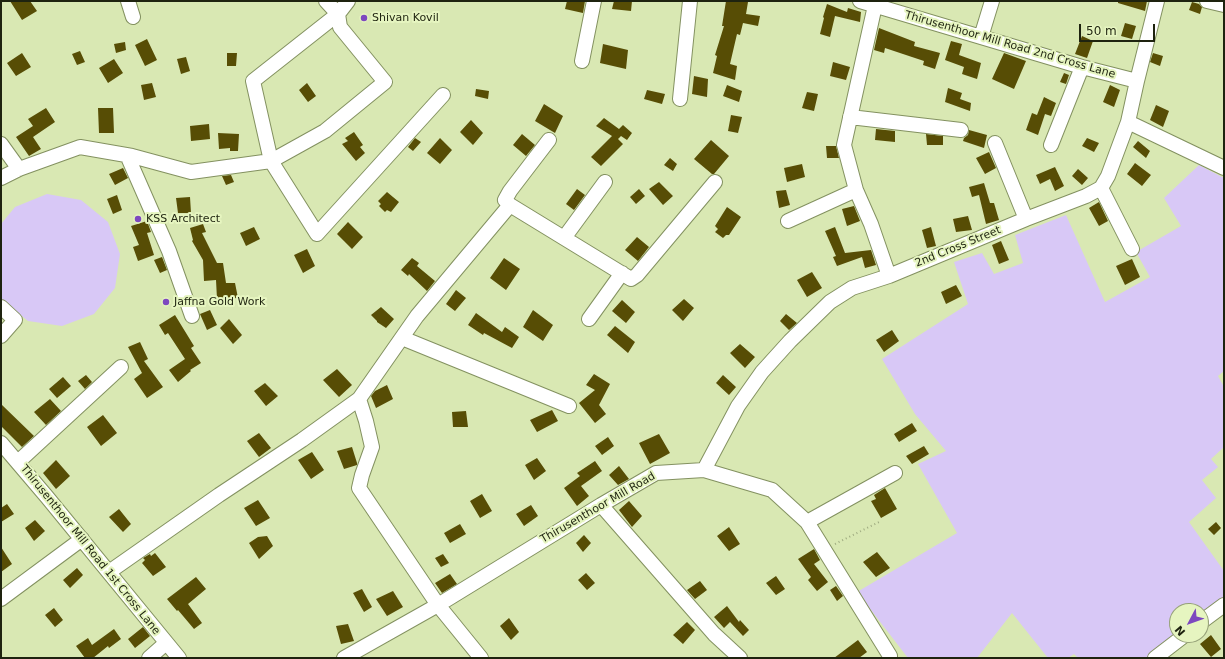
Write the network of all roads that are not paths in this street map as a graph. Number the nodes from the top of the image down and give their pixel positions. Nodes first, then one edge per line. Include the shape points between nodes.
1 (128, 1) edge
2 (326, 1) edge
3 (348, 1) edge
4 (594, 1) edge
5 (690, 1) edge
6 (860, 1) edge
7 (992, 1) edge
8 (1157, 1) edge
9 (1207, 1) edge
10 (875, 3) edge
11 (1224, 5) edge
12 (338, 14) junction
13 (133, 17) dead end
14 (980, 37) junction
15 (582, 61) dead end
16 (1082, 67) junction
17 (1137, 81) junction
18 (443, 95) dead end
19 (680, 99) dead end
20 (850, 118) junction
21 (1128, 122) junction
22 (961, 130) dead end
23 (550, 140) dead end
24 (995, 143) dead end
25 (1, 144) edge
26 (1051, 145) dead end
27 (127, 155) junction
28 (271, 161) junction
29 (1224, 168) edge
30 (19, 169) junction
31 (1, 178) edge
32 (605, 182) dead end
33 (715, 182) dead end
34 (1101, 188) junction
35 (856, 190) junction
36 (510, 205) junction
37 (1026, 219) junction
38 (788, 221) dead end
39 (564, 238) junction
40 (1132, 249) dead end
41 (622, 273) junction
42 (889, 276) junction
43 (1, 307) edge
44 (192, 316) dead end
45 (588, 319) dead end
46 (1, 336) edge
47 (402, 338) junction
48 (121, 367) dead end
49 (359, 399) junction
50 (569, 406) dead end
51 (1, 443) edge
52 (18, 462) junction
53 (704, 470) junction
54 (895, 473) dead end
55 (601, 505) junction
56 (807, 522) junction
57 (82, 539) junction
58 (109, 572) junction
59 (1, 599) edge
60 (438, 605) junction
61 (1224, 605) edge
62 (1209, 616) edge
63 (166, 643) junction
64 (1175, 643) edge
65 (890, 656) dead end
66 (149, 658) edge
67 (179, 658) edge
68 (344, 658) edge
69 (481, 658) edge
70 (740, 658) edge
71 (1155, 658) edge

1 - 13 street
2 - 12 street
3 - 12 street
4 - 15 street
5 - 19 street
6 - 10 street, Thirusenthoor Mill Road 2nd Cross Lane
7 - 14 street
8 - 17 street
9 - 11 street
10 - 14 street, Thirusenthoor Mill Road 2nd Cross Lane
10 - 20 street
12 - 28 street via 253,81
12 - 28 street via 340,27 385,82 325,131
14 - 16 street, Thirusenthoor Mill Road 2nd Cross Lane
16 - 17 street, Thirusenthoor Mill Road 2nd Cross Lane
16 - 26 street
17 - 21 street
18 - 28 street via 317,234
20 - 22 street
20 - 35 street via 844,145
21 - 29 street
21 - 34 street
23 - 36 street via 510,191 505,200
24 - 37 street
25 - 30 street
27 - 28 street via 191,172
27 - 30 street via 80,147
27 - 44 street via 169,251
30 - 31 street
32 - 39 street
33 - 41 street via 637,275 631,279
34 - 37 street, 2nd Cross Street
34 - 40 street
35 - 38 street
35 - 42 street
36 - 39 street
36 - 47 street via 417,316
37 - 42 street, 2nd Cross Street
39 - 41 street
41 - 45 street
42 - 53 street, 2nd Cross Street via 852,288 830,302 790,341 762,372 738,406
43 - 46 street via 15,320
47 - 49 street
47 - 50 street
48 - 52 street
49 - 58 street
49 - 60 street via 372,447 359,488
51 - 52 street, Thirusenthoor Mill Road 1st Cross Lane
52 - 57 street, Thirusenthoor Mill Road 1st Cross Lane
53 - 55 street, Thirusenthoor Mill Road via 656,473
53 - 56 street, Thirusenthoor Mill Road via 772,490
54 - 56 street
55 - 60 street, Thirusenthoor Mill Road
55 - 70 street via 714,634
56 - 65 street, Thirusenthoor Mill Road
57 - 58 street, Thirusenthoor Mill Road 1st Cross Lane
57 - 59 street
58 - 63 street, Thirusenthoor Mill Road 1st Cross Lane
60 - 68 street, Thirusenthoor Mill Road
60 - 69 street
61 - 62 street
63 - 66 street
63 - 67 street, Thirusenthoor Mill Road 1st Cross Lane
64 - 71 street

